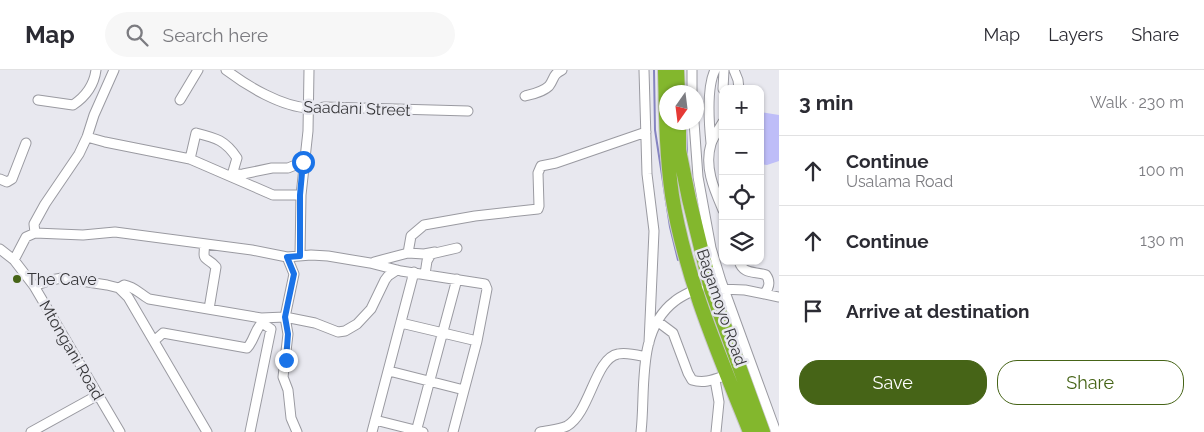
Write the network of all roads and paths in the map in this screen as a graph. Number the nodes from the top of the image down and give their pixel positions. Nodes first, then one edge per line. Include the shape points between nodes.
1 (96, 70) edge
2 (114, 70) edge
3 (198, 70) edge
4 (226, 70) edge
5 (309, 70) edge
6 (562, 70) edge
7 (644, 70) edge
8 (665, 70) edge
9 (677, 70) edge
10 (692, 70) edge
11 (715, 70) edge
12 (724, 70) edge
13 (734, 70) edge
14 (678, 85) edge
15 (692, 85) edge
16 (724, 85) edge
17 (739, 85) edge
18 (525, 96) dead end
19 (38, 100) dead end
20 (180, 100) dead end
21 (309, 108) junction
22 (468, 111) dead end
23 (719, 129) edge
24 (679, 130) edge
25 (695, 130) edge
26 (646, 132) junction
27 (87, 137) junction
28 (26, 143) dead end
29 (711, 143) junction
30 (190, 159) junction
31 (303, 162) junction
32 (222, 174) junction
33 (232, 175) junction
34 (0, 179) edge
35 (300, 195) junction
36 (719, 199) edge
37 (35, 233) junction
38 (205, 244) junction
39 (457, 248) dead end
40 (3, 251) edge
41 (437, 252) junction
42 (408, 253) junction
43 (300, 256) junction
44 (287, 257) junction
45 (14, 260) junction
46 (370, 263) junction
47 (740, 265) edge
48 (396, 270) junction
49 (414, 272) junction
50 (426, 274) junction
51 (456, 279) junction
52 (34, 286) junction
53 (118, 288) junction
54 (696, 289) junction
55 (718, 289) junction
56 (764, 294) junction
57 (779, 296) edge
58 (209, 309) junction
59 (285, 317) junction
60 (261, 320) junction
61 (658, 321) junction
62 (402, 323) junction
63 (443, 334) junction
64 (154, 341) junction
65 (477, 341) junction
66 (649, 342) junction
67 (646, 357) junction
68 (389, 371) junction
69 (721, 377) junction
70 (429, 381) junction
71 (464, 390) junction
72 (98, 395) junction
73 (375, 420) junction
74 (419, 431) edge
75 (31, 432) edge
76 (120, 432) edge
77 (207, 432) edge
78 (250, 432) edge
79 (297, 432) edge
80 (372, 432) edge
81 (454, 432) edge
82 (540, 432) edge
83 (641, 432) edge
84 (716, 432) edge
85 (750, 432) edge
86 (762, 432) edge
87 (776, 432) edge

1 - 19 street via 88,91 73,105
2 - 27 street
3 - 20 street
4 - 21 street, Saadani Street via 269,95 294,106
5 - 21 street
6 - 18 street via 555,74 544,90
7 - 26 street
8 - 54 highway, Bagamoyo Road via 666,146 671,187 681,242
9 - 14 highway
10 - 15 street
11 - 29 street via 710,100
12 - 16 street
13 - 17 street
21 - 22 street, Saadani Street
21 - 31 street
23 - 29 street
24 - 55 highway, Bagamoyo Road via 679,150 688,199
25 - 55 street via 698,177
26 - 42 street via 540,166 538,209 424,226 411,236
26 - 66 street via 654,239
27 - 30 street
27 - 37 street via 34,224
28 - 34 street via 12,179 6,182
29 - 36 street via 709,172
30 - 32 street
30 - 33 street via 196,133 216,138 237,158
31 - 33 street via 288,168
31 - 35 street
32 - 33 street
32 - 35 street via 273,195
35 - 43 street
37 - 38 street via 83,235 114,232
37 - 45 street via 26,237
38 - 44 street
38 - 58 street via 203,255 216,267
39 - 41 street
40 - 45 street, Mtongani Road
41 - 42 street
41 - 50 street via 428,256
42 - 46 street
43 - 44 street
43 - 46 street via 328,256
44 - 59 street via 294,274
45 - 52 street, Mtongani Road
46 - 48 street
47 - 56 street via 746,271 766,275 769,282
48 - 49 street
48 - 59 street via 384,280 371,309 345,331 338,332
49 - 50 street
49 - 62 street
50 - 51 street
51 - 63 street
51 - 65 street via 482,283 487,287
52 - 53 street via 62,278
52 - 72 street, Mtongani Road
53 - 58 street via 124,285 136,288 149,299
53 - 64 street via 128,297
54 - 55 street
54 - 61 street via 674,301
54 - 69 highway, Bagamoyo Road
55 - 56 street
55 - 86 highway, Bagamoyo Road
55 - 87 street
56 - 57 street
58 - 60 street
59 - 60 street
59 - 79 street via 288,334 283,377
60 - 64 street via 247,348 163,333
60 - 78 street via 271,329
61 - 66 street
61 - 69 street via 673,332 692,380 699,382
62 - 63 street
62 - 68 street
63 - 65 street
63 - 70 street
64 - 77 street
65 - 71 street
66 - 67 street
67 - 82 street via 624,353 612,356 571,422
67 - 83 street
68 - 70 street
68 - 73 street
69 - 84 street
69 - 85 highway, Bagamoyo Road
70 - 71 street
70 - 74 street
71 - 81 street
72 - 75 street
72 - 76 street, Mtongani Road
73 - 74 street
73 - 80 street

